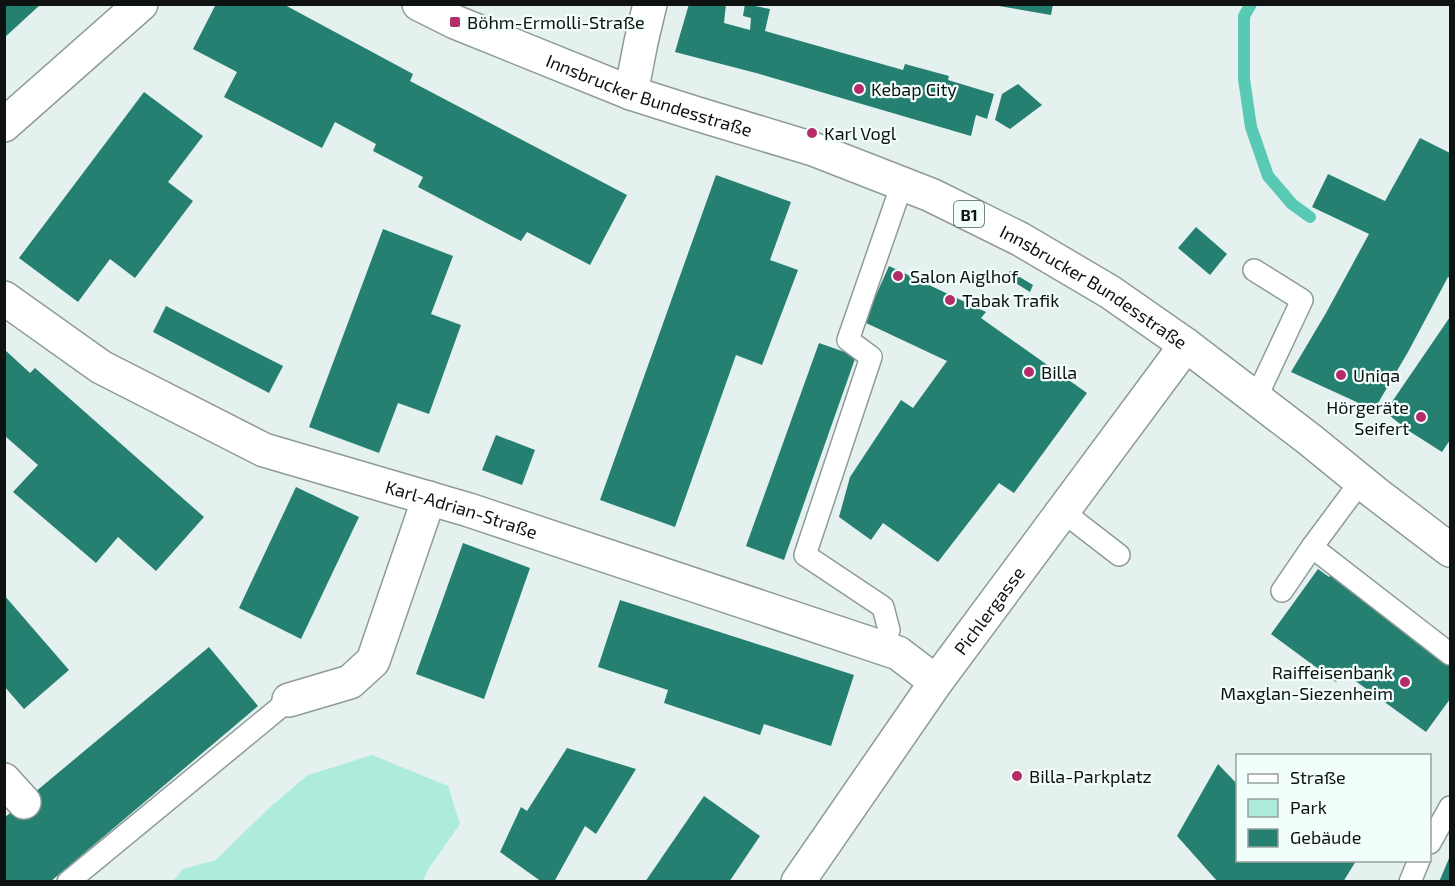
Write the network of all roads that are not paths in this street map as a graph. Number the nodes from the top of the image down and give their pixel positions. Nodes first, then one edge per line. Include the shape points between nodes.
1 (141, 4) edge
2 (419, 4) edge
3 (650, 4) edge
4 (631, 93) junction
5 (4, 125) edge
6 (902, 184) junction
7 (1254, 270) dead end
8 (4, 298) edge
9 (1186, 345) junction
10 (1256, 398) junction
11 (1361, 481) junction
12 (429, 498) junction
13 (1062, 511) junction
14 (1312, 547) junction
15 (1450, 550) edge
16 (1119, 555) dead end
17 (1282, 591) dead end
18 (882, 647) junction
19 (1450, 654) edge
20 (945, 687) junction
21 (289, 700) joint
22 (1450, 807) edge
23 (1431, 841) edge
24 (1419, 862) edge
25 (74, 872) edge
26 (798, 882) edge
27 (1410, 882) edge

1 - 5 street
2 - 4 street, Innsbrucker Bundesstraße / B1
3 - 4 street
4 - 6 street, Innsbrucker Bundesstraße / B1 via 813,149
6 - 9 street, Innsbrucker Bundesstraße / B1 via 1020,239 1110,292
6 - 18 lane via 848,340 871,357 805,555 883,607 889,630
7 - 10 lane via 1302,300
8 - 12 street, Karl-Adrian-Straße via 101,368 264,450
9 - 10 street, Innsbrucker Bundesstraße / B1
9 - 13 street, Pichlergasse
10 - 11 street, Innsbrucker Bundesstraße / B1
11 - 14 lane
11 - 15 street, Innsbrucker Bundesstraße / B1
12 - 18 street, Karl-Adrian-Straße
12 - 21 street via 373,661 350,682
13 - 16 lane
13 - 20 street, Pichlergasse via 1002,608
14 - 17 lane
14 - 19 lane
18 - 20 street, Karl-Adrian-Straße via 898,652
20 - 26 street, Pichlergasse
21 - 25 lane
22 - 23 lane
24 - 27 lane

